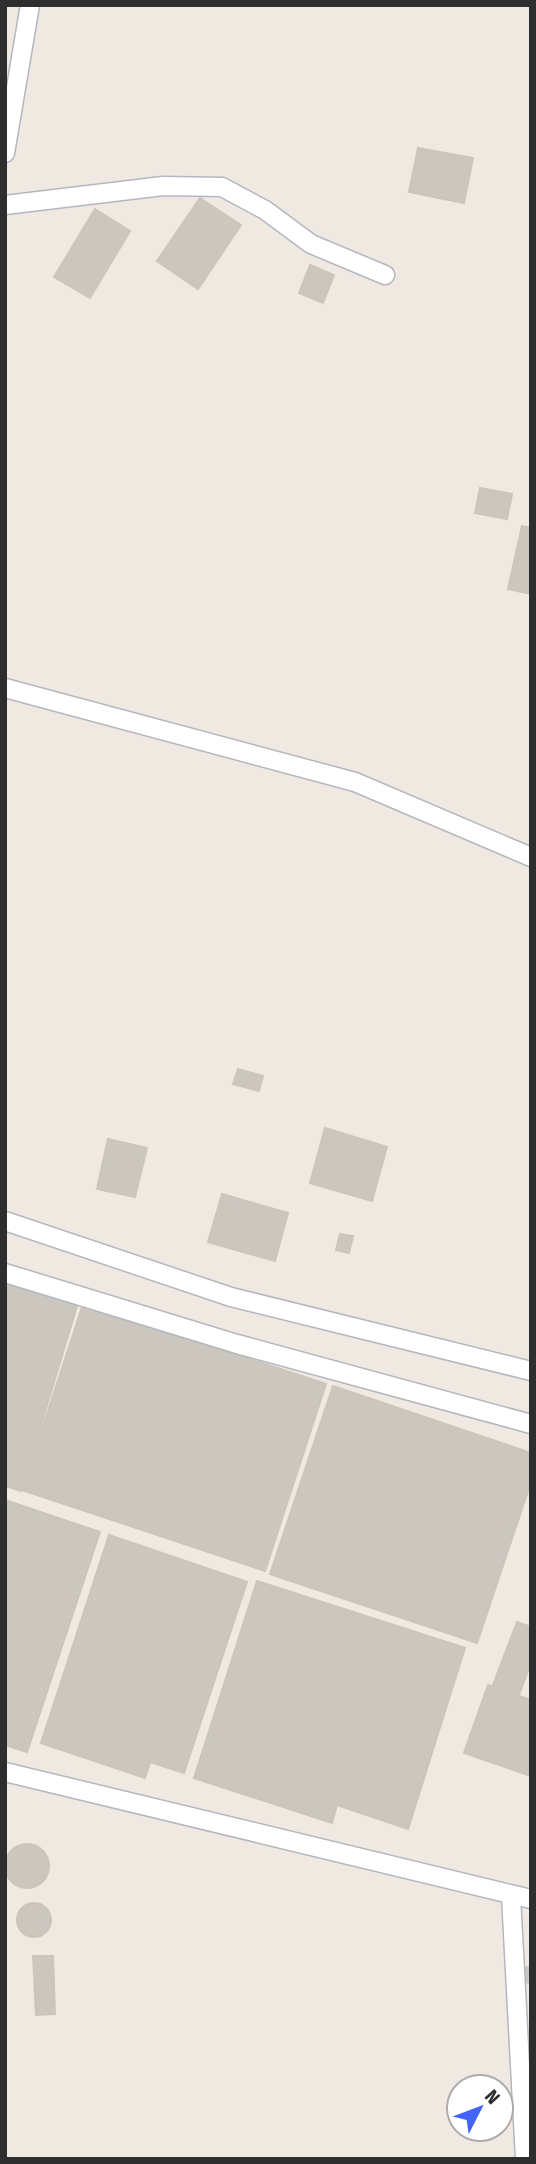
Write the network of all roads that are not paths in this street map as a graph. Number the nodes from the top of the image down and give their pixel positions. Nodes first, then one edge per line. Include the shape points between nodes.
1 (30, 5) edge
2 (5, 153) edge
3 (5, 205) edge
4 (384, 275) dead end
5 (5, 688) edge
6 (531, 857) edge
7 (5, 1221) edge
8 (5, 1273) edge
9 (531, 1371) edge
10 (531, 1424) edge
11 (5, 1772) edge
12 (511, 1896) junction
13 (531, 1899) edge
14 (525, 2159) edge

1 - 2 lane
3 - 4 lane via 163,186 222,187 265,210 311,244
5 - 6 lane via 355,782
7 - 9 lane via 230,1297
8 - 10 lane via 237,1344
11 - 12 lane
12 - 13 lane
12 - 14 lane

